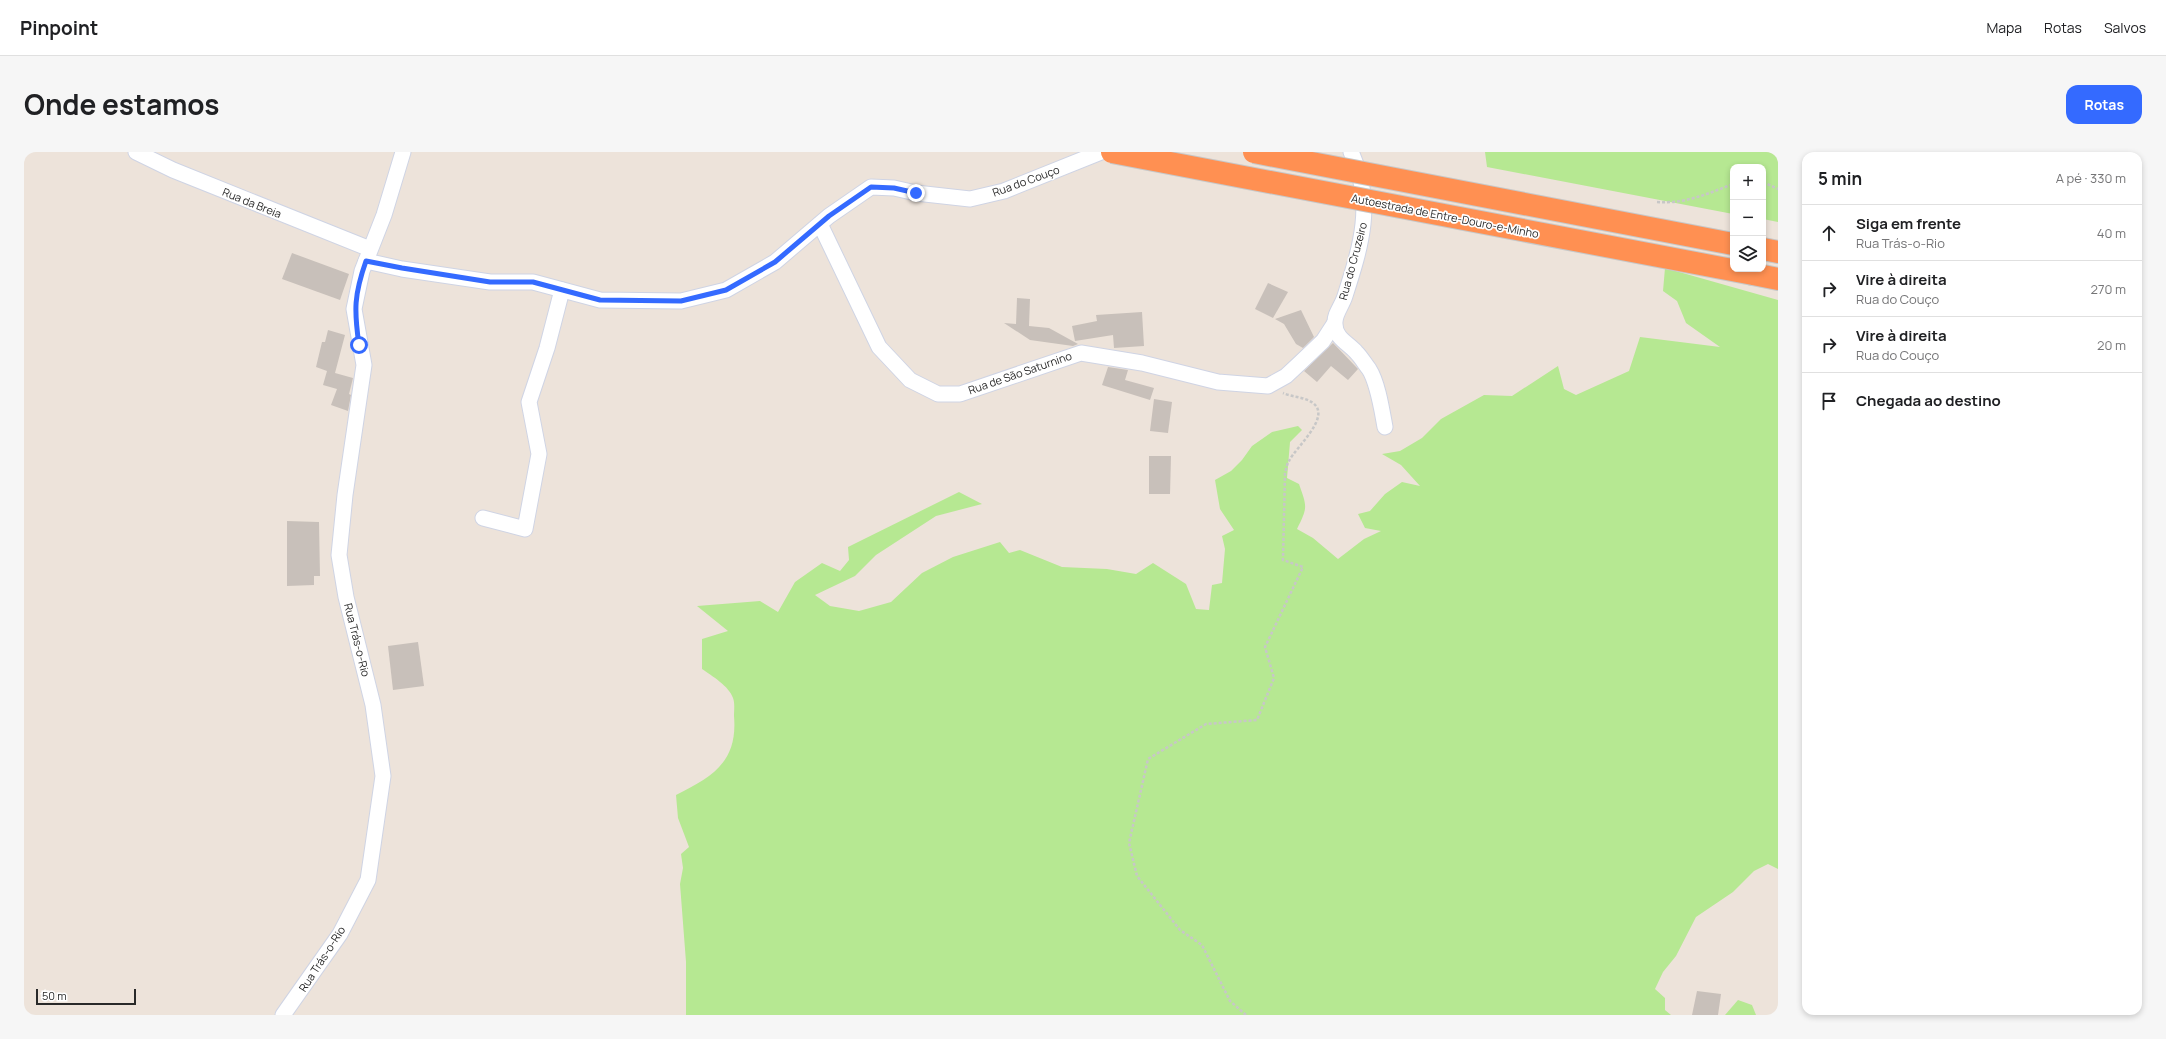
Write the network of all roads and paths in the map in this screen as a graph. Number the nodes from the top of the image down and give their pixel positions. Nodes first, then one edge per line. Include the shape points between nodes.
1 (136, 152) edge
2 (403, 152) edge
3 (1101, 152) edge
4 (1112, 152) edge
5 (1254, 152) edge
6 (1350, 152) edge
7 (1766, 183) edge
8 (1730, 185) edge
9 (1778, 189) edge
10 (1657, 202) dead end
11 (820, 224) junction
12 (1730, 243) edge
13 (368, 255) junction
14 (1778, 279) edge
15 (562, 290) junction
16 (1334, 324) junction
17 (1268, 386) junction
18 (1386, 427) dead end
19 (483, 518) dead end
20 (289, 1013) edge
21 (1246, 1015) edge

1 - 13 street, Rua da Breia
2 - 13 street, Rua Trás-o-Rio
3 - 11 street, Rua do Couço via 1004,191 970,199 871,187
4 - 14 highway, Autoestrada de Entre-Douro-e-Minho, bridge
5 - 12 highway, bridge
6 - 16 street, Rua do Cruzeiro via 1364,194 1365,219 1344,298
7 - 9 path
8 - 10 path via 1696,198 1674,203
11 - 15 street, Rua do Couço via 775,262 726,290 681,301 600,300
11 - 17 street, Rua de São Saturnino via 879,347 910,380 938,394 960,394 1081,353 1142,363 1218,382
13 - 15 street, Rua do Couço via 402,268 490,282 533,282
13 - 20 street, Rua Trás-o-Rio via 354,309 364,365 339,555 346,597 373,705 383,776 368,880 340,934
15 - 19 street via 547,348 529,402 539,454 525,528
16 - 17 street via 1323,341 1301,362 1286,376
16 - 18 street via 1336,332 1370,371
17 - 21 path via 1313,402 1318,414 1313,428 1288,461 1285,473 1283,560 1303,567 1265,647 1274,678 1257,720 1206,724 1148,759 1129,843 1138,876 1180,930 1202,945 1230,1001

